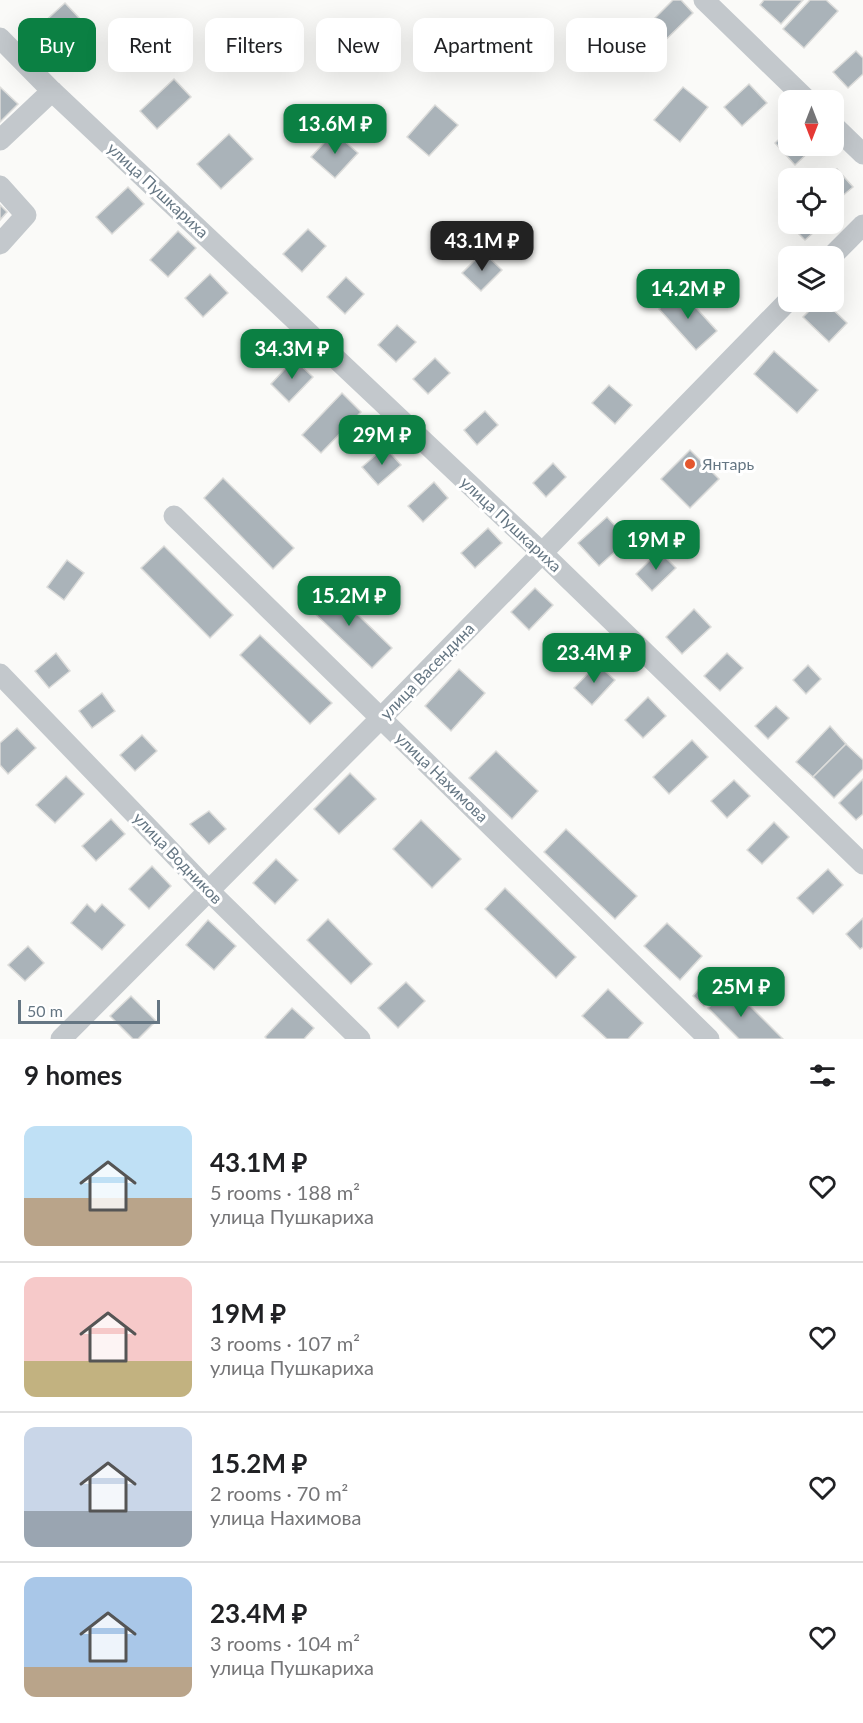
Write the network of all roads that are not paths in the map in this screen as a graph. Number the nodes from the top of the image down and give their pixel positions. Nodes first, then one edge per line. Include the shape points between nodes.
1 (704, 0) edge
2 (0, 38) edge
3 (797, 90) edge
4 (52, 91) junction
5 (844, 136) edge
6 (0, 140) edge
7 (863, 154) edge
8 (0, 186) edge
9 (863, 225) edge
10 (0, 244) edge
11 (842, 246) edge
12 (778, 311) edge
13 (174, 516) dead end
14 (541, 552) junction
15 (0, 674) edge
16 (381, 718) junction
17 (863, 864) edge
18 (208, 890) junction
19 (62, 1039) edge
20 (360, 1039) edge
21 (709, 1039) edge

1 - 3 street
2 - 4 street, улица Пушкариха
4 - 6 street
4 - 14 street, улица Пушкариха
5 - 7 street
8 - 10 street via 26,215
9 - 11 street
12 - 14 street, улица Васендина
13 - 16 street, улица Нахимова
14 - 16 street, улица Васендина
14 - 17 street, улица Пушкариха
15 - 18 street, улица Водников
16 - 18 street, улица Васендина
16 - 21 street, улица Нахимова
18 - 19 street, улица Васендина
18 - 20 street, улица Водников

